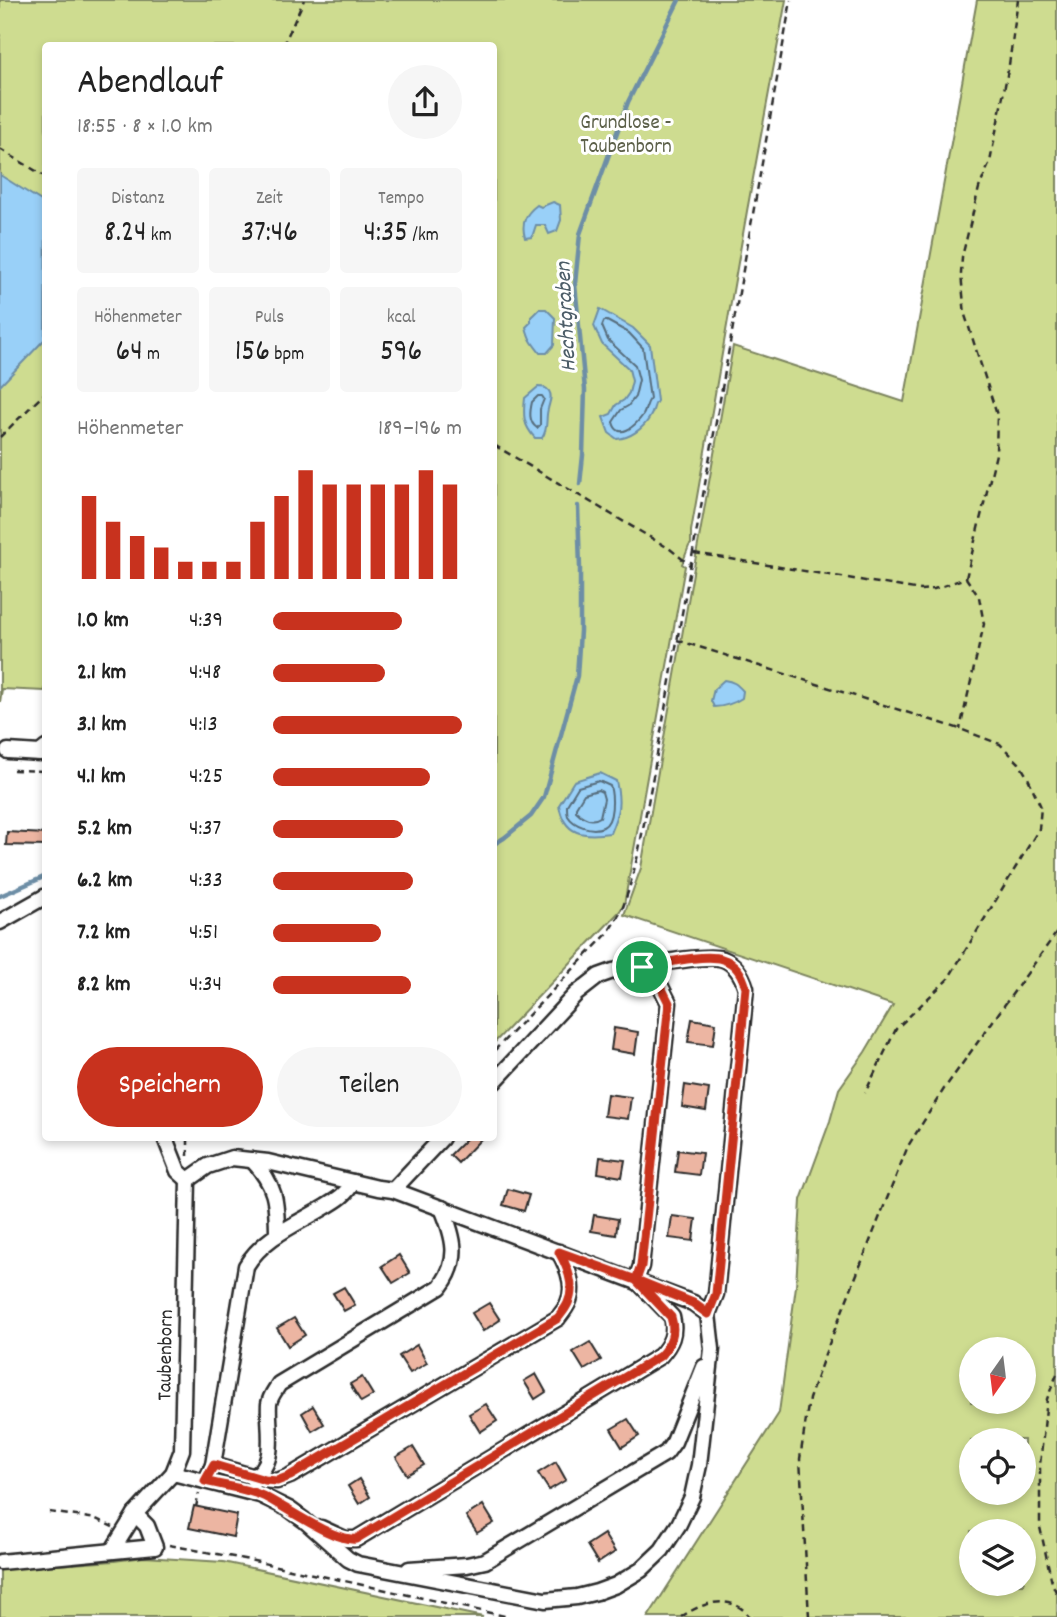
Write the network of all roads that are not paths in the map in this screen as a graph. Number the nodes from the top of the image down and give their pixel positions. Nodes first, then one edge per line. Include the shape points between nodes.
1 (8, 751) dead end
2 (42, 751) edge
3 (42, 898) edge
4 (0, 922) edge
5 (642, 967) junction
6 (497, 1079) edge
7 (166, 1141) edge
8 (439, 1141) edge
9 (252, 1160) junction
10 (188, 1181) junction
11 (353, 1182) junction
12 (393, 1190) junction
13 (442, 1208) junction
14 (277, 1235) junction
15 (559, 1252) junction
16 (636, 1280) junction
17 (708, 1314) junction
18 (712, 1349) junction
19 (214, 1465) junction
20 (173, 1473) junction
21 (252, 1477) junction
22 (205, 1481) junction
23 (260, 1495) junction
24 (135, 1514) junction
25 (304, 1520) junction
26 (112, 1551) junction
27 (0, 1562) edge
28 (390, 1570) junction

1 - 2 lane
3 - 4 lane
5 - 6 lane via 613,971 586,985
5 - 16 lane via 658,981 669,1003
5 - 17 lane via 705,957 722,959 736,967 746,988 716,1294
7 - 10 lane via 178,1171
8 - 12 lane
9 - 10 lane via 221,1161
9 - 11 lane
9 - 14 lane via 269,1180 276,1198
10 - 20 lane, Taubenborn via 183,1440
11 - 12 lane
11 - 14 lane via 343,1196
12 - 13 lane
13 - 15 lane
13 - 21 lane via 454,1242 449,1276 439,1287 279,1384 269,1405 267,1459
14 - 19 lane via 246,1266
15 - 16 lane
15 - 21 lane via 570,1276 570,1293 558,1318 290,1476 277,1481
16 - 17 lane via 693,1303
16 - 25 lane via 674,1325 672,1340 660,1356 356,1539 345,1539
17 - 18 lane
18 - 28 lane via 666,1453 485,1561
18 - 28 lane via 692,1497 662,1550 641,1570 597,1592 544,1600
19 - 21 lane
19 - 22 lane
20 - 22 lane
20 - 24 lane, Taubenborn
21 - 23 lane
22 - 23 lane
23 - 25 lane
24 - 26 lane, Taubenborn
24 - 26 lane via 147,1526 155,1547
25 - 28 lane via 348,1559
26 - 27 lane

